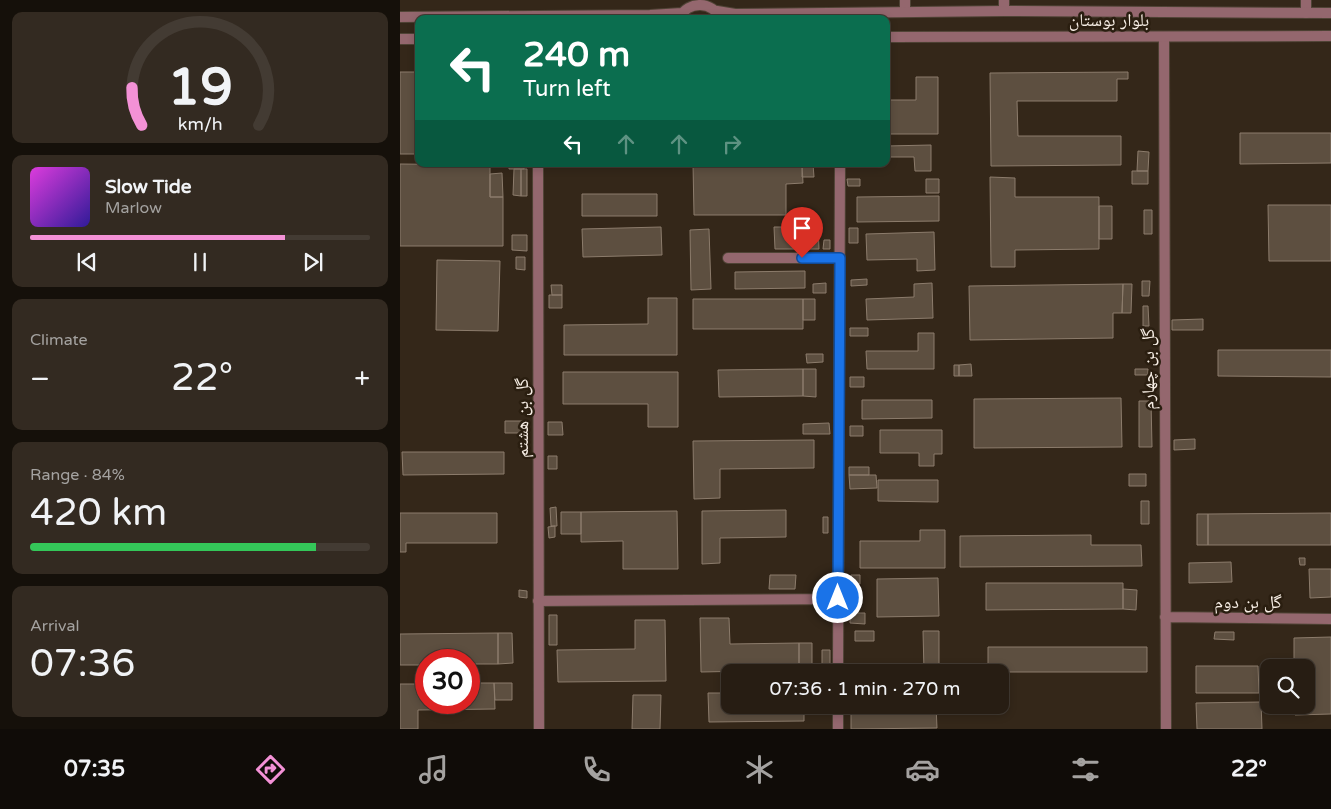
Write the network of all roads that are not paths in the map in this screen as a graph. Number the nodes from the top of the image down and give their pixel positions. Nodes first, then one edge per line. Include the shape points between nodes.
1 (905, 0) edge
2 (1004, 0) edge
3 (1306, 0) edge
4 (703, 2) edge
5 (1004, 11) junction
6 (905, 12) junction
7 (1306, 13) junction
8 (1331, 13) edge
9 (681, 15) edge
10 (719, 15) edge
11 (400, 17) edge
12 (415, 17) edge
13 (1331, 36) edge
14 (890, 37) edge
15 (1164, 37) junction
16 (400, 39) edge
17 (415, 39) edge
18 (538, 167) edge
19 (840, 167) edge
20 (728, 258) dead end
21 (840, 258) junction
22 (838, 598) junction
23 (538, 601) junction
24 (1165, 617) junction
25 (1331, 619) edge
26 (838, 664) edge
27 (838, 714) edge
28 (539, 729) edge
29 (838, 729) edge
30 (1166, 729) edge

1 - 6 street
2 - 5 street
3 - 7 street
4 - 9 street
4 - 10 street, بلوار بوستان
5 - 6 street, بلوار بوستان
5 - 7 street, بلوار بوستان
6 - 10 street, بلوار بوستان
7 - 8 street, بلوار بوستان
11 - 12 street
13 - 15 street, بلوار بوستان
14 - 15 street, بلوار بوستان
15 - 24 street, گل بن چهارم
16 - 17 street
18 - 23 street, گل بن هشتم
19 - 21 street
20 - 21 street
21 - 22 street
22 - 23 street
22 - 26 street
23 - 28 street, گل بن هشتم
24 - 25 street, گل بن دوم
24 - 30 street, گل بن چهارم
27 - 29 street

